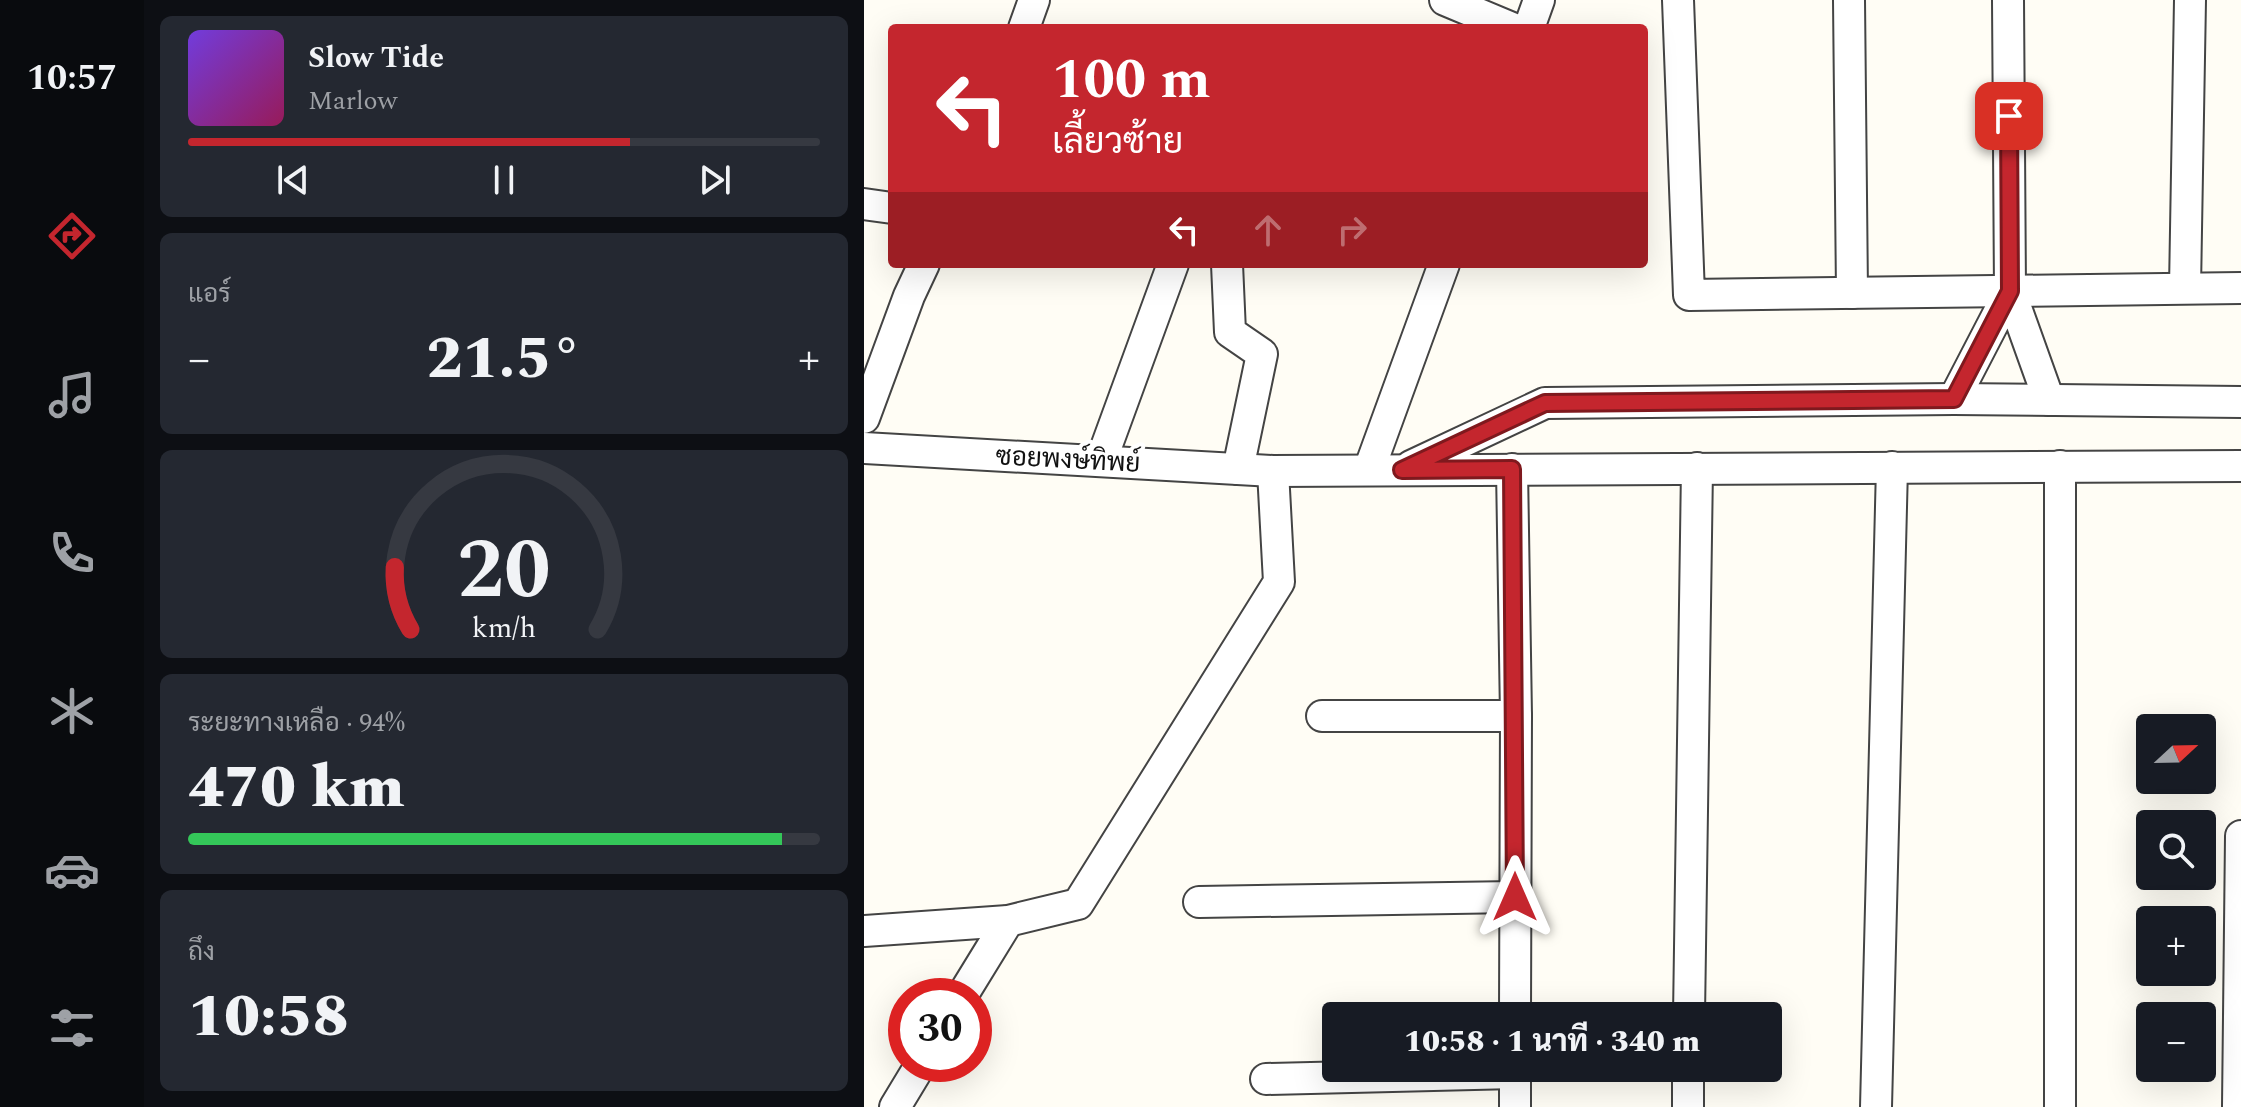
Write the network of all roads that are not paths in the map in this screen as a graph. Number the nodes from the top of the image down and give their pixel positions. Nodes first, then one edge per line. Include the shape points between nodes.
1 (1034, 0) edge
2 (1445, 0) edge
3 (1539, 0) edge
4 (1678, 0) edge
5 (1849, 0) edge
6 (2008, 0) edge
7 (2190, 0) edge
8 (1025, 24) edge
9 (1502, 24) edge
10 (1530, 24) edge
11 (864, 204) edge
12 (888, 207) edge
13 (922, 268) edge
14 (1172, 268) edge
15 (1227, 268) edge
16 (1443, 268) edge
17 (2185, 288) junction
18 (2241, 288) edge
19 (2010, 291) junction
20 (1852, 293) junction
21 (1954, 399) junction
22 (2049, 400) junction
23 (2241, 402) edge
24 (864, 418) edge
25 (864, 448) edge
26 (1101, 461) junction
27 (2060, 466) junction
28 (2241, 466) edge
29 (1892, 467) junction
30 (1697, 468) junction
31 (1238, 469) junction
32 (1512, 469) junction
33 (1369, 470) junction
34 (1402, 470) junction
35 (1273, 471) junction
36 (1322, 716) dead end
37 (1516, 716) junction
38 (2241, 836) edge
39 (1515, 897) junction
40 (1199, 902) dead end
41 (1008, 921) junction
42 (864, 931) edge
43 (973, 978) edge
44 (1515, 1002) edge
45 (1689, 1002) edge
46 (1322, 1077) edge
47 (1266, 1079) dead end
48 (910, 1082) edge
49 (1515, 1082) edge
50 (1688, 1082) edge
51 (895, 1107) edge
52 (1515, 1107) edge
53 (1688, 1107) edge
54 (1876, 1107) edge
55 (2060, 1107) edge
56 (2238, 1107) edge

1 - 8 street
2 - 9 street
3 - 10 street
4 - 20 street via 1689,295
5 - 20 street
6 - 19 street
7 - 17 street
11 - 12 street
13 - 24 street
14 - 26 street
15 - 31 street via 1230,332 1262,354
16 - 33 street
17 - 18 street
17 - 19 street
19 - 20 street
19 - 21 street
19 - 22 street
21 - 22 street
21 - 34 street via 1545,403
22 - 23 street
25 - 26 street, ซอยพงษ์ทิพย์
26 - 31 street, ซอยพงษ์ทิพย์
27 - 28 street, ซอยพงษ์ทิพย์
27 - 29 street, ซอยพงษ์ทิพย์
27 - 55 street
29 - 30 street, ซอยพงษ์ทิพย์
29 - 54 street
30 - 32 street, ซอยพงษ์ทิพย์
30 - 45 street
31 - 35 street, ซอยพงษ์ทิพย์
32 - 34 street, ซอยพงษ์ทิพย์
32 - 37 street
33 - 34 street, ซอยพงษ์ทิพย์
33 - 35 street, ซอยพงษ์ทิพย์
35 - 41 street via 1279,582 1078,904
36 - 37 street
37 - 39 street
38 - 56 street
39 - 40 street
39 - 44 street
41 - 42 street
41 - 43 street
46 - 47 street
48 - 51 street
49 - 52 street
50 - 53 street

